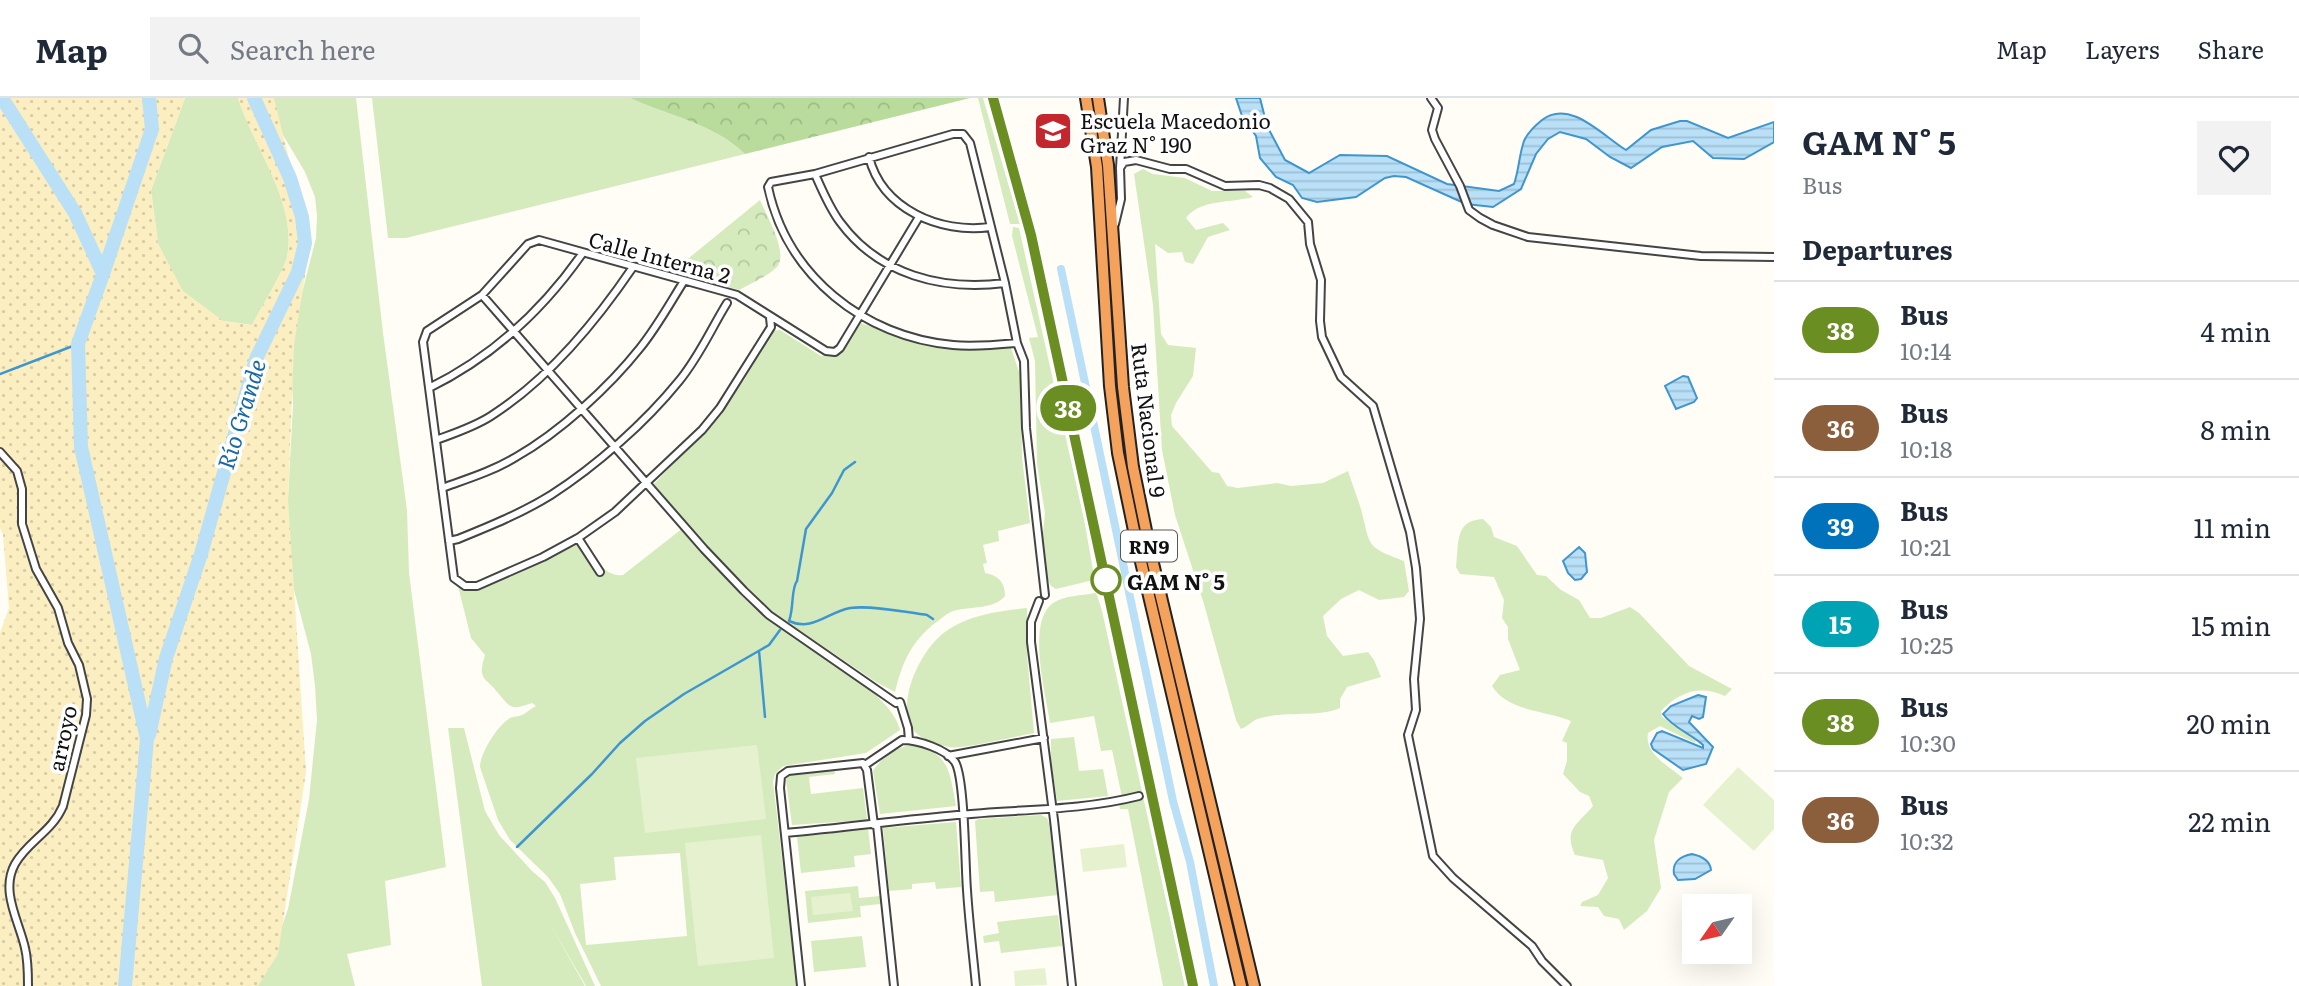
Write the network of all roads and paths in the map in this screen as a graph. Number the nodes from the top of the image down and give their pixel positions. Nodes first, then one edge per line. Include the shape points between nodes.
1 (993, 98) edge
2 (1086, 98) edge
3 (1098, 98) edge
4 (1124, 98) edge
5 (1431, 98) edge
6 (869, 158) junction
7 (1120, 167) junction
8 (815, 174) junction
9 (919, 216) junction
10 (989, 227) junction
11 (1113, 232) junction
12 (582, 254) junction
13 (1774, 257) edge
14 (890, 266) junction
15 (633, 267) junction
16 (684, 281) junction
17 (1005, 283) junction
18 (482, 295) junction
19 (727, 303) dead end
20 (860, 316) junction
21 (770, 318) junction
22 (514, 332) junction
23 (1017, 343) junction
24 (547, 370) junction
25 (429, 388) junction
26 (581, 408) junction
27 (436, 440) junction
28 (614, 446) junction
29 (0, 452) edge
30 (647, 484) junction
31 (442, 488) junction
32 (578, 538) junction
33 (449, 541) junction
34 (600, 572) dead end
35 (1044, 738) junction
36 (909, 740) junction
37 (948, 756) junction
38 (865, 765) junction
39 (1139, 796) dead end
40 (1052, 809) junction
41 (962, 814) junction
42 (876, 825) junction
43 (785, 833) junction
44 (28, 986) edge
45 (801, 986) edge
46 (894, 986) edge
47 (976, 986) edge
48 (1072, 986) edge
49 (1193, 986) edge
50 (1241, 986) edge
51 (1254, 986) edge
52 (1567, 986) edge

1 - 49 street via 1031,235
2 - 50 highway, Ruta Nacional 9 / RN9 via 1097,167 1118,453
3 - 11 highway, Ruta Nacional 9 / RN9
4 - 7 street
5 - 13 street via 1438,108 1432,130 1435,139 1469,209 1486,222 1528,237 1701,256
6 - 8 street
6 - 9 street via 890,194
6 - 10 street via 963,134 970,143
7 - 11 street via 1121,199
7 - 52 street via 1136,160 1186,169 1225,186 1270,188 1289,199 1308,222 1321,280 1322,337 1341,377 1373,407 1410,532 1420,619 1416,710 1408,736 1433,856 1532,946
8 - 14 street via 844,227
8 - 20 street via 771,182 772,204 786,241 810,273
9 - 10 street via 954,227
9 - 14 street
10 - 17 street
11 - 51 highway, Ruta Nacional 9 / RN9 via 1133,467
12 - 15 street, Calle Interna 2
12 - 18 street, Calle Interna 2 via 539,240 528,244
12 - 22 street via 560,285
14 - 17 street via 946,285
14 - 20 street
15 - 16 street, Calle Interna 2
15 - 24 street via 583,334
16 - 21 street, Calle Interna 2 via 737,295
16 - 26 street via 640,348
17 - 23 street
18 - 22 street
18 - 25 street via 427,331 423,342
19 - 28 street via 680,380
20 - 21 street, Calle Interna 2 via 835,352
20 - 23 street via 934,343
21 - 30 street via 771,327 720,408
22 - 24 street
22 - 25 street via 458,374
23 - 35 street via 1024,361 1042,598 1031,622 1031,642
24 - 26 street
24 - 27 street via 491,416
25 - 27 street
26 - 28 street
26 - 31 street via 517,457
27 - 31 street
28 - 30 street
28 - 33 street via 550,495
29 - 44 street, arroyo via 17,471 22,524 36,569 58,608 88,699 60,813 15,863 9,876 13,914 26,950
30 - 32 street
30 - 36 street via 769,615 900,702
31 - 33 street
32 - 33 street via 471,587 454,578
32 - 34 street
35 - 37 street
35 - 40 street
36 - 37 street
36 - 38 street
37 - 41 street via 957,769
38 - 42 street
38 - 43 street via 788,771 781,776
39 - 40 street
40 - 41 street
40 - 48 street
41 - 42 street
41 - 47 street
42 - 43 street
42 - 46 street
43 - 45 street

